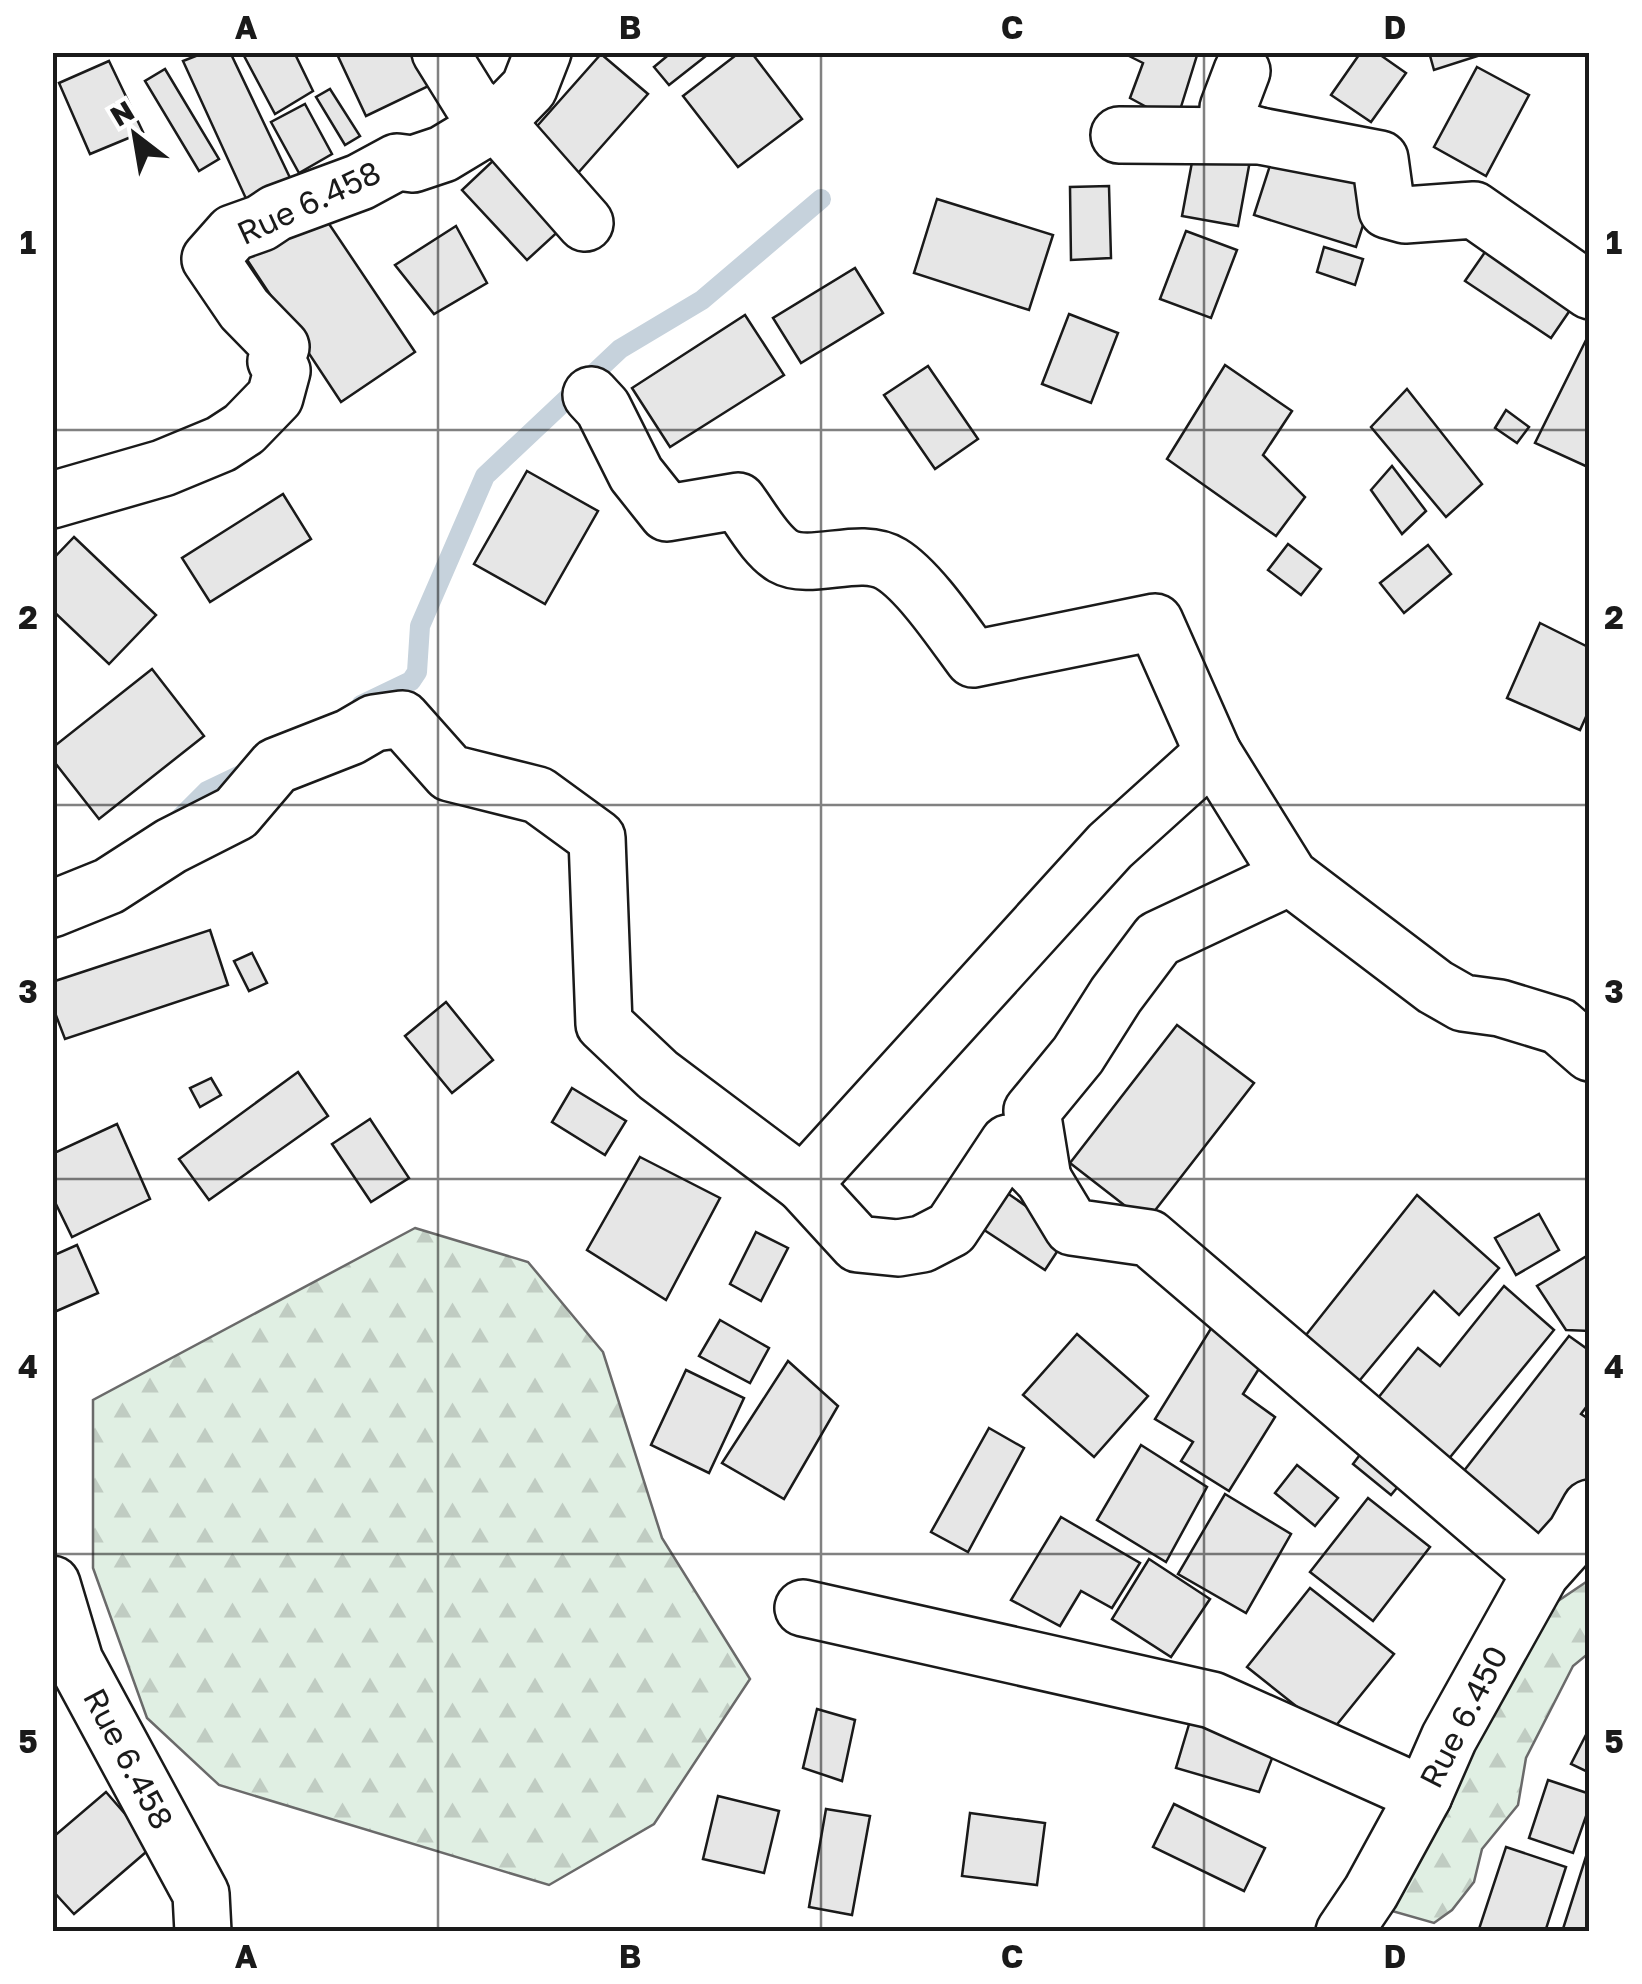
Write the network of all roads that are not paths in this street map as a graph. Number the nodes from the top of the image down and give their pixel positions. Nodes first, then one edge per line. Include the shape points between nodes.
1 (440, 52) edge
2 (543, 52) edge
3 (1242, 71) dead end
4 (496, 122) junction
5 (1120, 135) dead end
6 (1260, 136) junction
7 (585, 223) dead end
8 (1590, 291) edge
9 (591, 395) dead end
10 (52, 500) edge
11 (1212, 752) junction
12 (1290, 877) junction
13 (52, 909) edge
14 (1590, 1054) edge
15 (1043, 1180) junction
16 (803, 1184) junction
17 (1574, 1540) edge
18 (52, 1584) edge
19 (803, 1608) dead end
20 (1424, 1794) junction
21 (203, 1932) edge
22 (1344, 1932) edge

1 - 4 street via 472,102
2 - 4 street, Rue 6.458 via 529,88
3 - 6 street via 1228,108 1233,128
4 - 7 street
4 - 10 street, Rue 6.458 via 443,154 396,162 233,233 210,259 280,347 275,397 221,444
5 - 6 street
6 - 8 street via 1380,159 1388,210 1405,216 1474,210
9 - 11 street via 636,474 667,512 738,502 788,559 892,564 973,659 1156,622
11 - 12 street
11 - 16 street via 1110,846
12 - 14 street via 1435,987 1463,1003 1559,1026
12 - 15 street via 1158,939 1032,1112
13 - 16 street via 109,886 236,814 276,766 374,723 402,719 450,773 538,795 597,838 604,1024 658,1075
15 - 16 street via 1008,1143 951,1230 898,1248 858,1244
15 - 17 street via 1072,1227 1149,1238
17 - 20 street, Rue 6.450 via 1449,1738
18 - 21 street, Rue 6.458 via 75,1660 201,1894
19 - 20 street via 1212,1700
20 - 22 street, Rue 6.450

